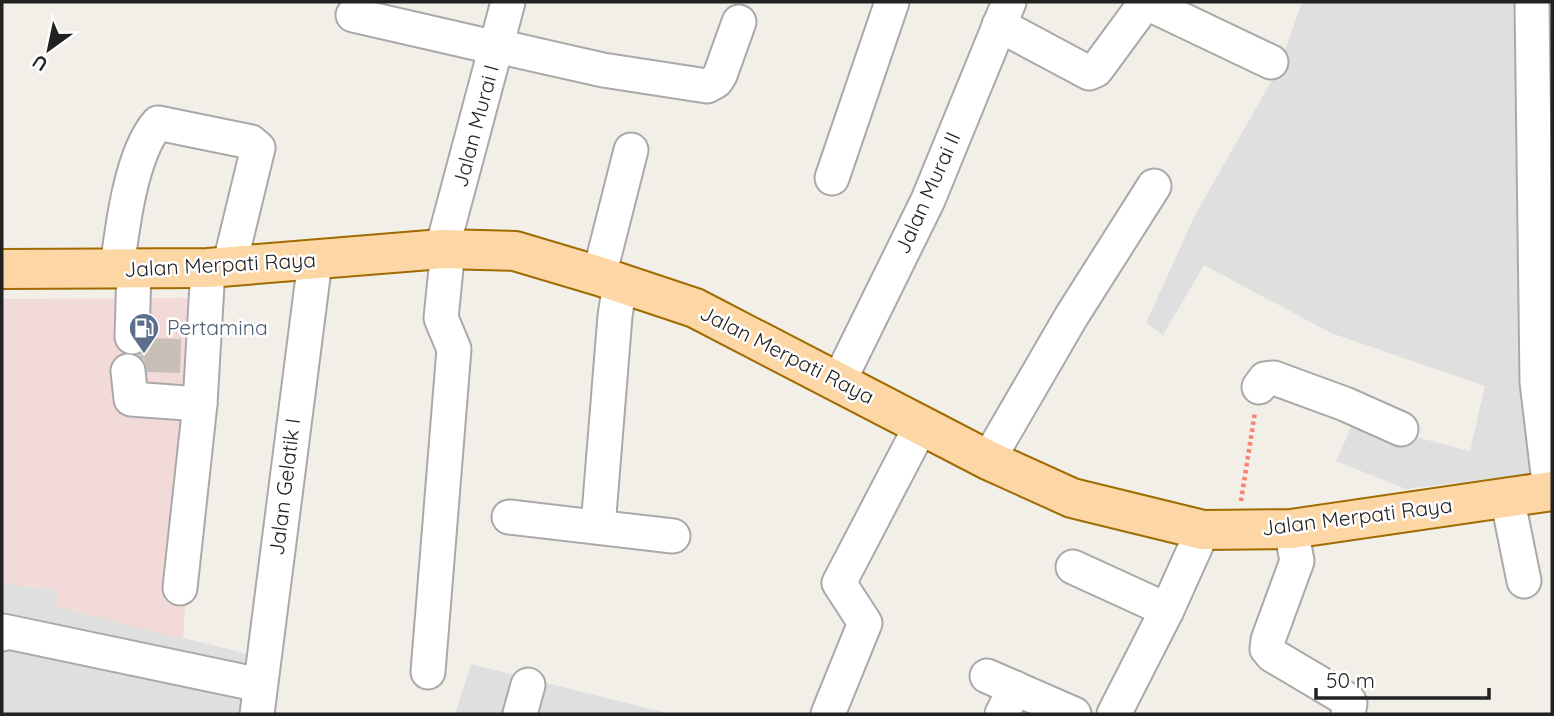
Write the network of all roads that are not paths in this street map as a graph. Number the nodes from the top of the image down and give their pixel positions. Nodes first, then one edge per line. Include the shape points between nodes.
1 (508, 2) edge
2 (892, 2) edge
3 (1145, 2) edge
4 (1532, 2) edge
5 (1004, 13) edge
6 (352, 15) dead end
7 (739, 22) dead end
8 (497, 47) junction
9 (1271, 62) dead end
10 (631, 150) dead end
11 (832, 178) dead end
12 (1154, 187) dead end
13 (1544, 243) edge
14 (445, 249) junction
15 (315, 261) junction
16 (218, 268) junction
17 (2, 269) edge
18 (126, 269) junction
19 (610, 279) junction
20 (1544, 296) edge
21 (132, 337) dead end
22 (128, 371) dead end
23 (839, 381) junction
24 (1259, 387) road end
25 (200, 404) junction
26 (922, 424) junction
27 (1401, 429) dead end
28 (988, 460) junction
29 (1551, 491) edge
30 (1507, 497) junction
31 (509, 517) dead end
32 (598, 527) junction
33 (1292, 528) junction
34 (1220, 530) junction
35 (673, 536) dead end
36 (1073, 567) dead end
37 (1524, 581) dead end
38 (180, 588) dead end
39 (1167, 610) junction
40 (2, 634) edge
41 (428, 673) dead end
42 (1002, 693) edge
43 (259, 699) edge
44 (828, 714) edge
45 (1074, 714) edge
46 (1114, 714) edge
47 (1348, 714) edge

1 - 8 street, Jalan Murai I
2 - 11 street
3 - 5 street via 1096,70 1089,73
3 - 9 street
4 - 13 street
5 - 23 street, Jalan Murai II via 928,200
6 - 8 street
7 - 8 street via 720,75 707,86
8 - 14 street, Jalan Murai I
10 - 19 street
12 - 28 street
13 - 20 street
14 - 15 main road, Jalan Merpati Raya
14 - 19 main road, Jalan Merpati Raya via 516,251
14 - 41 street, Jalan Murai I via 442,318 454,349
15 - 16 main road, Jalan Merpati Raya
15 - 43 street, Jalan Gelatik I
16 - 18 main road, Jalan Merpati Raya
16 - 18 street via 258,148 251,142 158,123 148,134 125,208
16 - 25 street
17 - 18 main road, Jalan Merpati Raya
18 - 21 street
19 - 23 main road, Jalan Merpati Raya via 695,309
19 - 32 street via 615,316
20 - 29 street via 1537,382
22 - 25 street via 131,398
23 - 26 main road, Jalan Merpati Raya
24 - 27 street via 1265,379 1274,378
25 - 38 street
26 - 28 main road, Jalan Merpati Raya
26 - 44 street via 839,583 865,623
28 - 34 main road, Jalan Merpati Raya via 1072,498
29 - 30 main road, Jalan Merpati Raya
30 - 33 main road, Jalan Merpati Raya
30 - 37 street
31 - 32 street
32 - 35 street
33 - 34 main road, Jalan Merpati Raya
33 - 47 street via 1297,561 1267,649 1348,700
34 - 39 street
36 - 39 street
39 - 46 street
40 - 43 street
42 - 45 street

